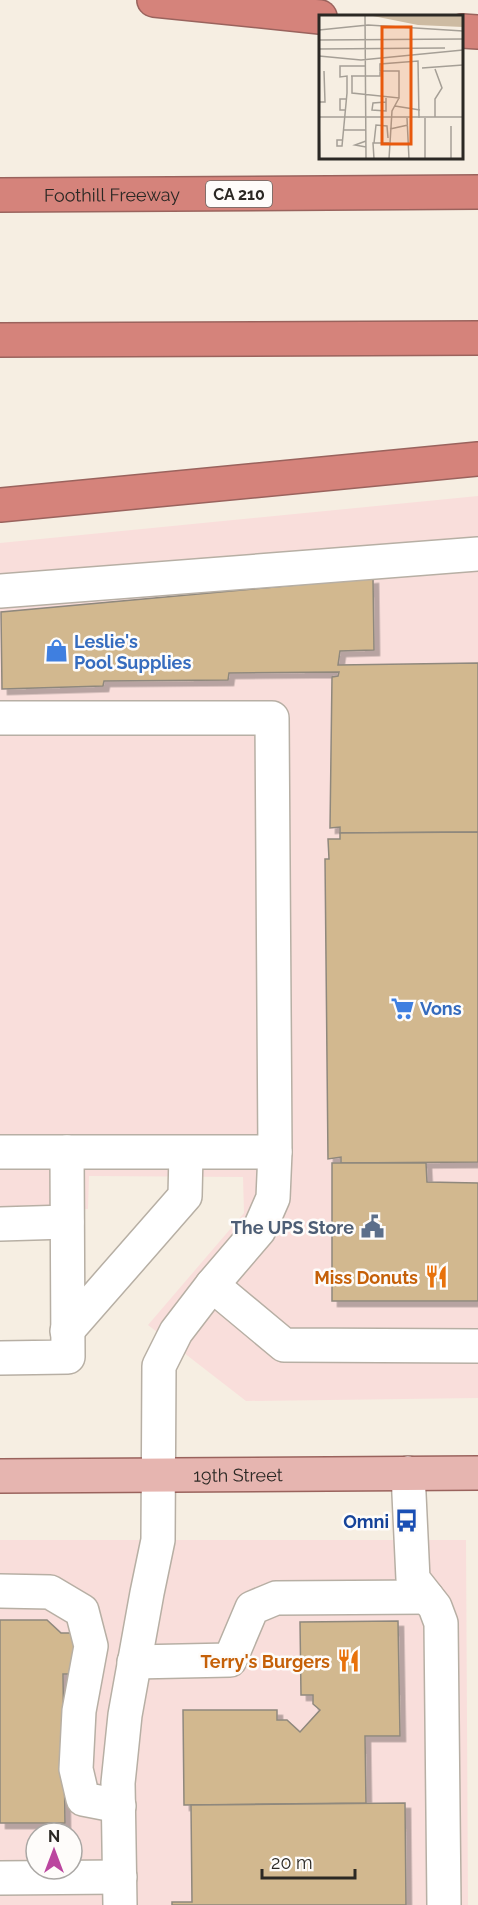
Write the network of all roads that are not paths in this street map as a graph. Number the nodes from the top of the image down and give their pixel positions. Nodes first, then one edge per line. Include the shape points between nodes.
1 (154, 0) edge
2 (319, 17) edge
3 (463, 31) edge
4 (478, 32) edge
5 (478, 192) edge
6 (0, 195) edge
7 (478, 338) edge
8 (0, 340) edge
9 (478, 459) edge
10 (0, 505) edge
11 (478, 554) edge
12 (0, 591) edge
13 (0, 718) edge
14 (0, 1152) edge
15 (67, 1152) junction
16 (275, 1152) junction
17 (186, 1153) junction
18 (67, 1222) junction
19 (0, 1224) edge
20 (212, 1285) junction
21 (68, 1344) junction
22 (478, 1346) edge
23 (0, 1358) edge
24 (408, 1473) junction
25 (478, 1473) edge
26 (158, 1475) junction
27 (0, 1476) edge
28 (0, 1591) edge
29 (427, 1597) junction
30 (134, 1662) junction
31 (119, 1806) junction
32 (0, 1878) edge
33 (120, 1891) edge
34 (444, 1905) edge

1 - 2 highway
3 - 4 highway
5 - 6 highway, Foothill Freeway / CA 210
7 - 8 highway
9 - 10 highway
11 - 12 lane
13 - 16 lane via 272,718
14 - 15 lane
15 - 17 lane
15 - 18 lane
16 - 17 lane
16 - 20 lane via 273,1198 259,1230
17 - 21 lane via 185,1196
18 - 19 lane
18 - 21 lane
20 - 22 lane via 284,1346
20 - 26 lane via 176,1332 159,1366
21 - 23 lane
24 - 25 main road, 19th Street
24 - 26 main road, 19th Street
24 - 29 lane via 413,1579
26 - 27 main road, 19th Street
26 - 30 lane via 158,1540
28 - 31 lane via 50,1592 82,1611 92,1646 79,1712 76,1769 83,1799
29 - 30 lane via 276,1598 252,1608 230,1660
29 - 34 lane via 441,1623
30 - 31 lane via 125,1715
31 - 33 lane
32 - 33 lane

